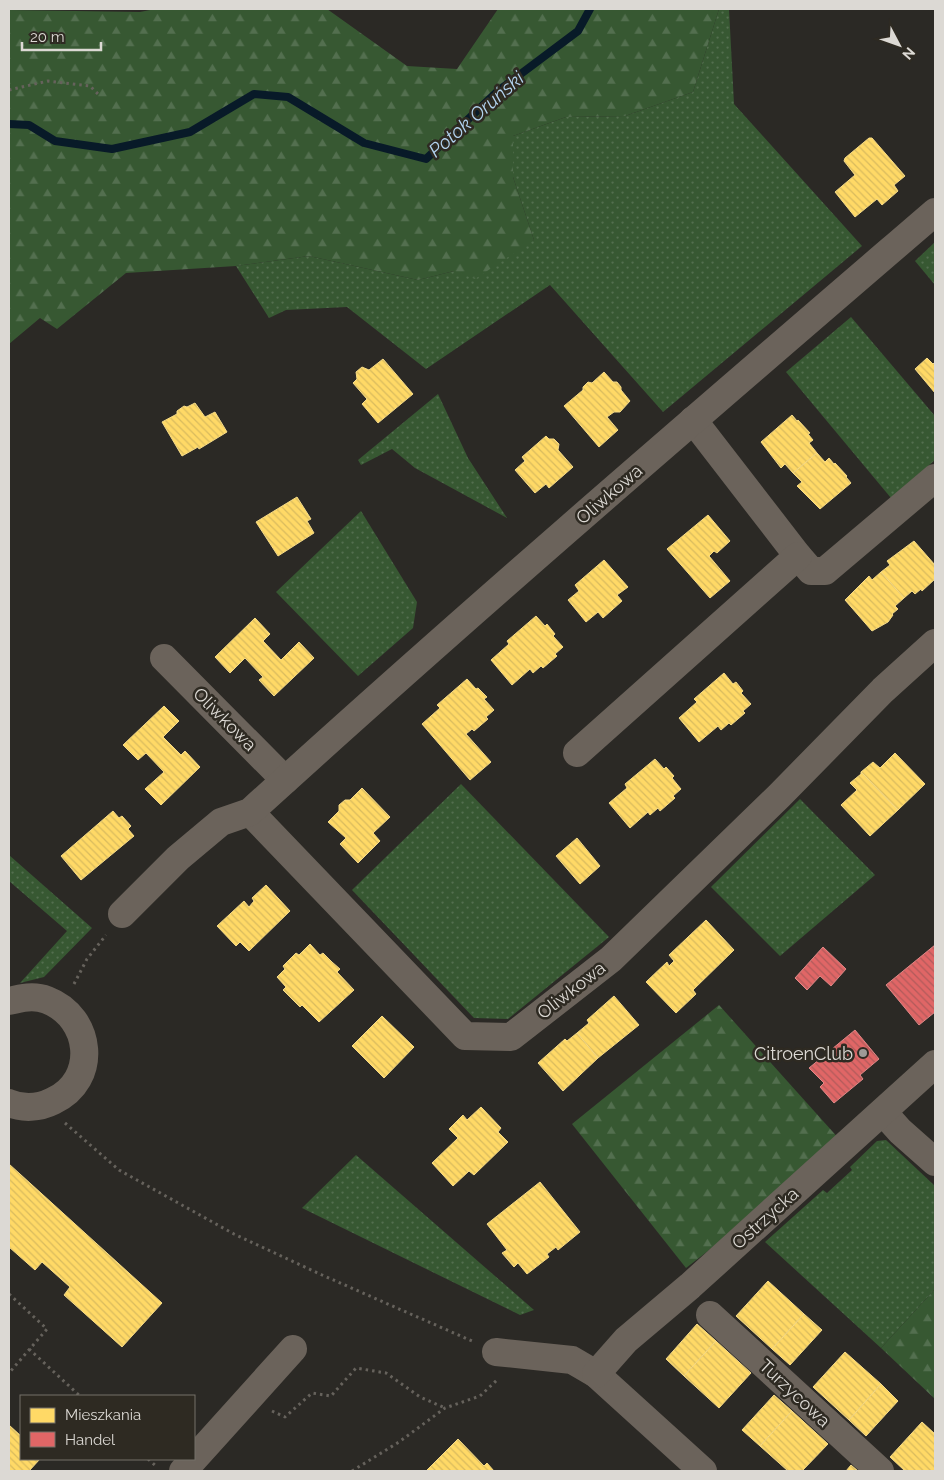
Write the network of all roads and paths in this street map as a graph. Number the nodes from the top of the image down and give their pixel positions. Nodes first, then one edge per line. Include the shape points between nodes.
1 (9, 90) edge
2 (100, 96) dead end
3 (935, 212) edge
4 (693, 420) junction
5 (935, 478) edge
6 (798, 556) junction
7 (935, 643) edge
8 (164, 658) dead end
9 (577, 753) dead end
10 (285, 780) junction
11 (250, 812) junction
12 (122, 914) joint
13 (9, 1001) edge
14 (62, 1008) junction
15 (935, 1064) edge
16 (9, 1103) edge
17 (882, 1112) junction
18 (60, 1119) dead end
19 (935, 1162) edge
20 (9, 1294) edge
21 (710, 1315) dead end
22 (30, 1349) junction
23 (294, 1349) dead end
24 (496, 1352) joint
25 (526, 1355) junction
26 (9, 1373) edge
27 (596, 1374) junction
28 (79, 1395) edge
29 (246, 1401) junction
30 (445, 1408) junction
31 (195, 1458) edge
32 (193, 1460) edge
33 (183, 1471) edge
34 (352, 1471) edge
35 (704, 1471) edge
36 (880, 1471) edge

1 - 2 path via 48,80 90,86
3 - 4 street, Oliwkowa
4 - 6 street
4 - 10 street, Oliwkowa
5 - 6 street via 825,571 811,571
6 - 9 street
7 - 11 street, Oliwkowa via 883,690 611,959 511,1037 465,1036
8 - 10 street, Oliwkowa
10 - 11 street, Oliwkowa
11 - 12 street, Oliwkowa via 221,822 178,858
12 - 14 path via 87,959
13 - 14 street via 26,997 45,999
14 - 16 street via 82,1035 85,1053 82,1070 74,1086 61,1098 45,1105 28,1108
15 - 17 street, Ostrzycka
17 - 19 street
17 - 27 street, Ostrzycka via 626,1340
18 - 24 path via 119,1170 234,1234
20 - 22 path via 48,1329
21 - 36 street, Turzycowa
22 - 26 path
22 - 28 path
23 - 29 street
24 - 25 street
25 - 27 street via 572,1360
25 - 30 path via 480,1396
27 - 35 street
29 - 30 path via 286,1417 312,1393 331,1396 356,1368 386,1374
29 - 31 street
30 - 34 path
32 - 33 street

